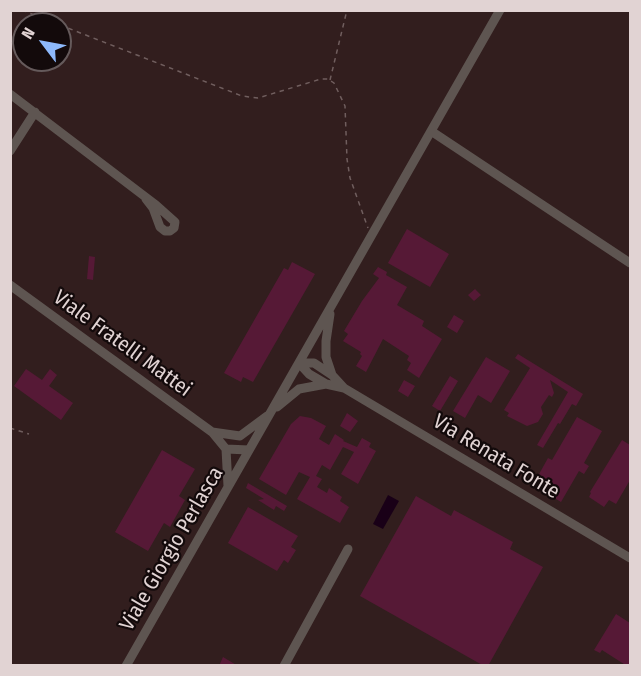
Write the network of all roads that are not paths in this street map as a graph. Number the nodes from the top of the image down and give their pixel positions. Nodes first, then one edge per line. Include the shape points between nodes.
1 (500, 10) edge
2 (10, 94) edge
3 (35, 112) junction
4 (431, 131) junction
5 (10, 151) edge
6 (146, 199) dead end
7 (630, 262) edge
8 (10, 285) edge
9 (330, 308) junction
10 (299, 363) junction
11 (332, 375) junction
12 (326, 384) junction
13 (344, 388) junction
14 (269, 415) junction
15 (212, 432) junction
16 (240, 436) junction
17 (226, 449) junction
18 (249, 450) junction
19 (228, 486) junction
20 (348, 549) dead end
21 (630, 558) edge
22 (126, 666) edge
23 (284, 666) edge

1 - 4 street, Viale Giorgio Perlasca
2 - 3 street
3 - 5 street
3 - 6 street
4 - 7 street
4 - 9 street, Viale Giorgio Perlasca
8 - 15 street, Viale Fratelli Mattei
9 - 10 street, Viale Giorgio Perlasca
9 - 11 street via 326,357
10 - 11 street, Via Renata Fonte via 314,363
10 - 12 street, Via Renata Fonte
10 - 14 street, Viale Giorgio Perlasca
11 - 13 street, Via Renata Fonte
12 - 13 street, Via Renata Fonte
12 - 14 street, Via Renata Fonte via 299,389
13 - 21 street, Via Renata Fonte
14 - 16 street
14 - 18 street, Viale Giorgio Perlasca
15 - 16 street, Viale Fratelli Mattei
15 - 17 street, Viale Fratelli Mattei
16 - 18 street
17 - 18 street
17 - 19 street
18 - 19 street, Viale Giorgio Perlasca
19 - 22 street, Viale Giorgio Perlasca
20 - 23 street

